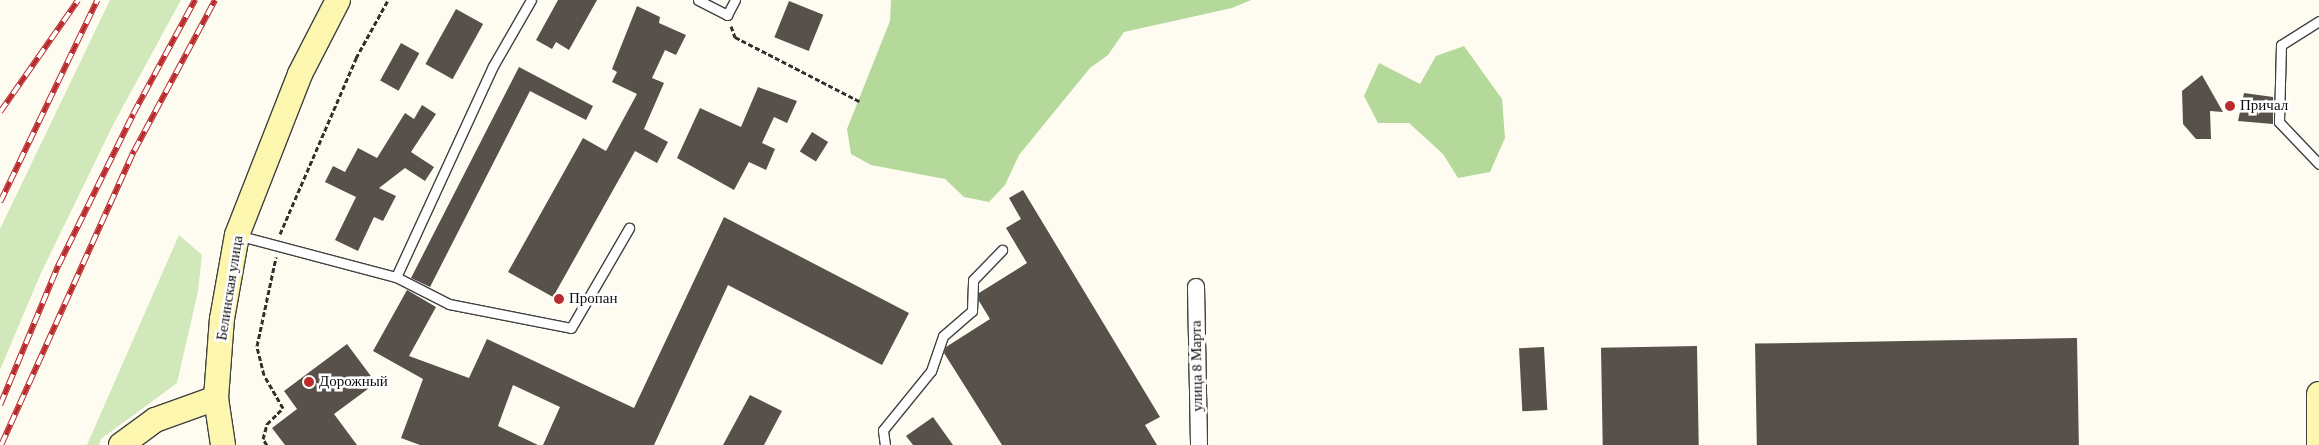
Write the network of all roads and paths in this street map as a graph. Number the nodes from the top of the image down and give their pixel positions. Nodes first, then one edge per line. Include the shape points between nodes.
1 (338, 0) edge
2 (388, 0) edge
3 (532, 0) edge
4 (698, 0) edge
5 (735, 0) edge
6 (727, 15) junction
7 (2319, 21) edge
8 (859, 101) dead end
9 (2319, 164) edge
10 (629, 228) dead end
11 (237, 235) junction
12 (278, 245) junction
13 (1002, 250) dead end
14 (396, 277) junction
15 (1196, 287) dead end
16 (2319, 394) edge
17 (216, 398) junction
18 (121, 445) edge
19 (223, 445) edge
20 (267, 445) edge
21 (885, 445) edge
22 (1199, 445) edge
23 (2319, 445) edge

1 - 11 main road, Белинская улица via 300,74
2 - 12 path via 356,58
3 - 14 lane via 493,66
4 - 6 lane
5 - 6 lane
6 - 8 path via 735,38
7 - 9 lane via 2281,46 2279,122
10 - 14 lane via 571,328 449,304
11 - 12 lane
11 - 17 main road, Белинская улица via 222,319
12 - 14 lane
12 - 20 path via 257,346 264,375 283,408 267,424 263,439
13 - 21 lane via 974,280 972,311 943,336 932,371 884,430
15 - 22 street, улица 8 Марта
16 - 23 main road
17 - 18 main road via 155,420
17 - 19 main road, Белинская улица

